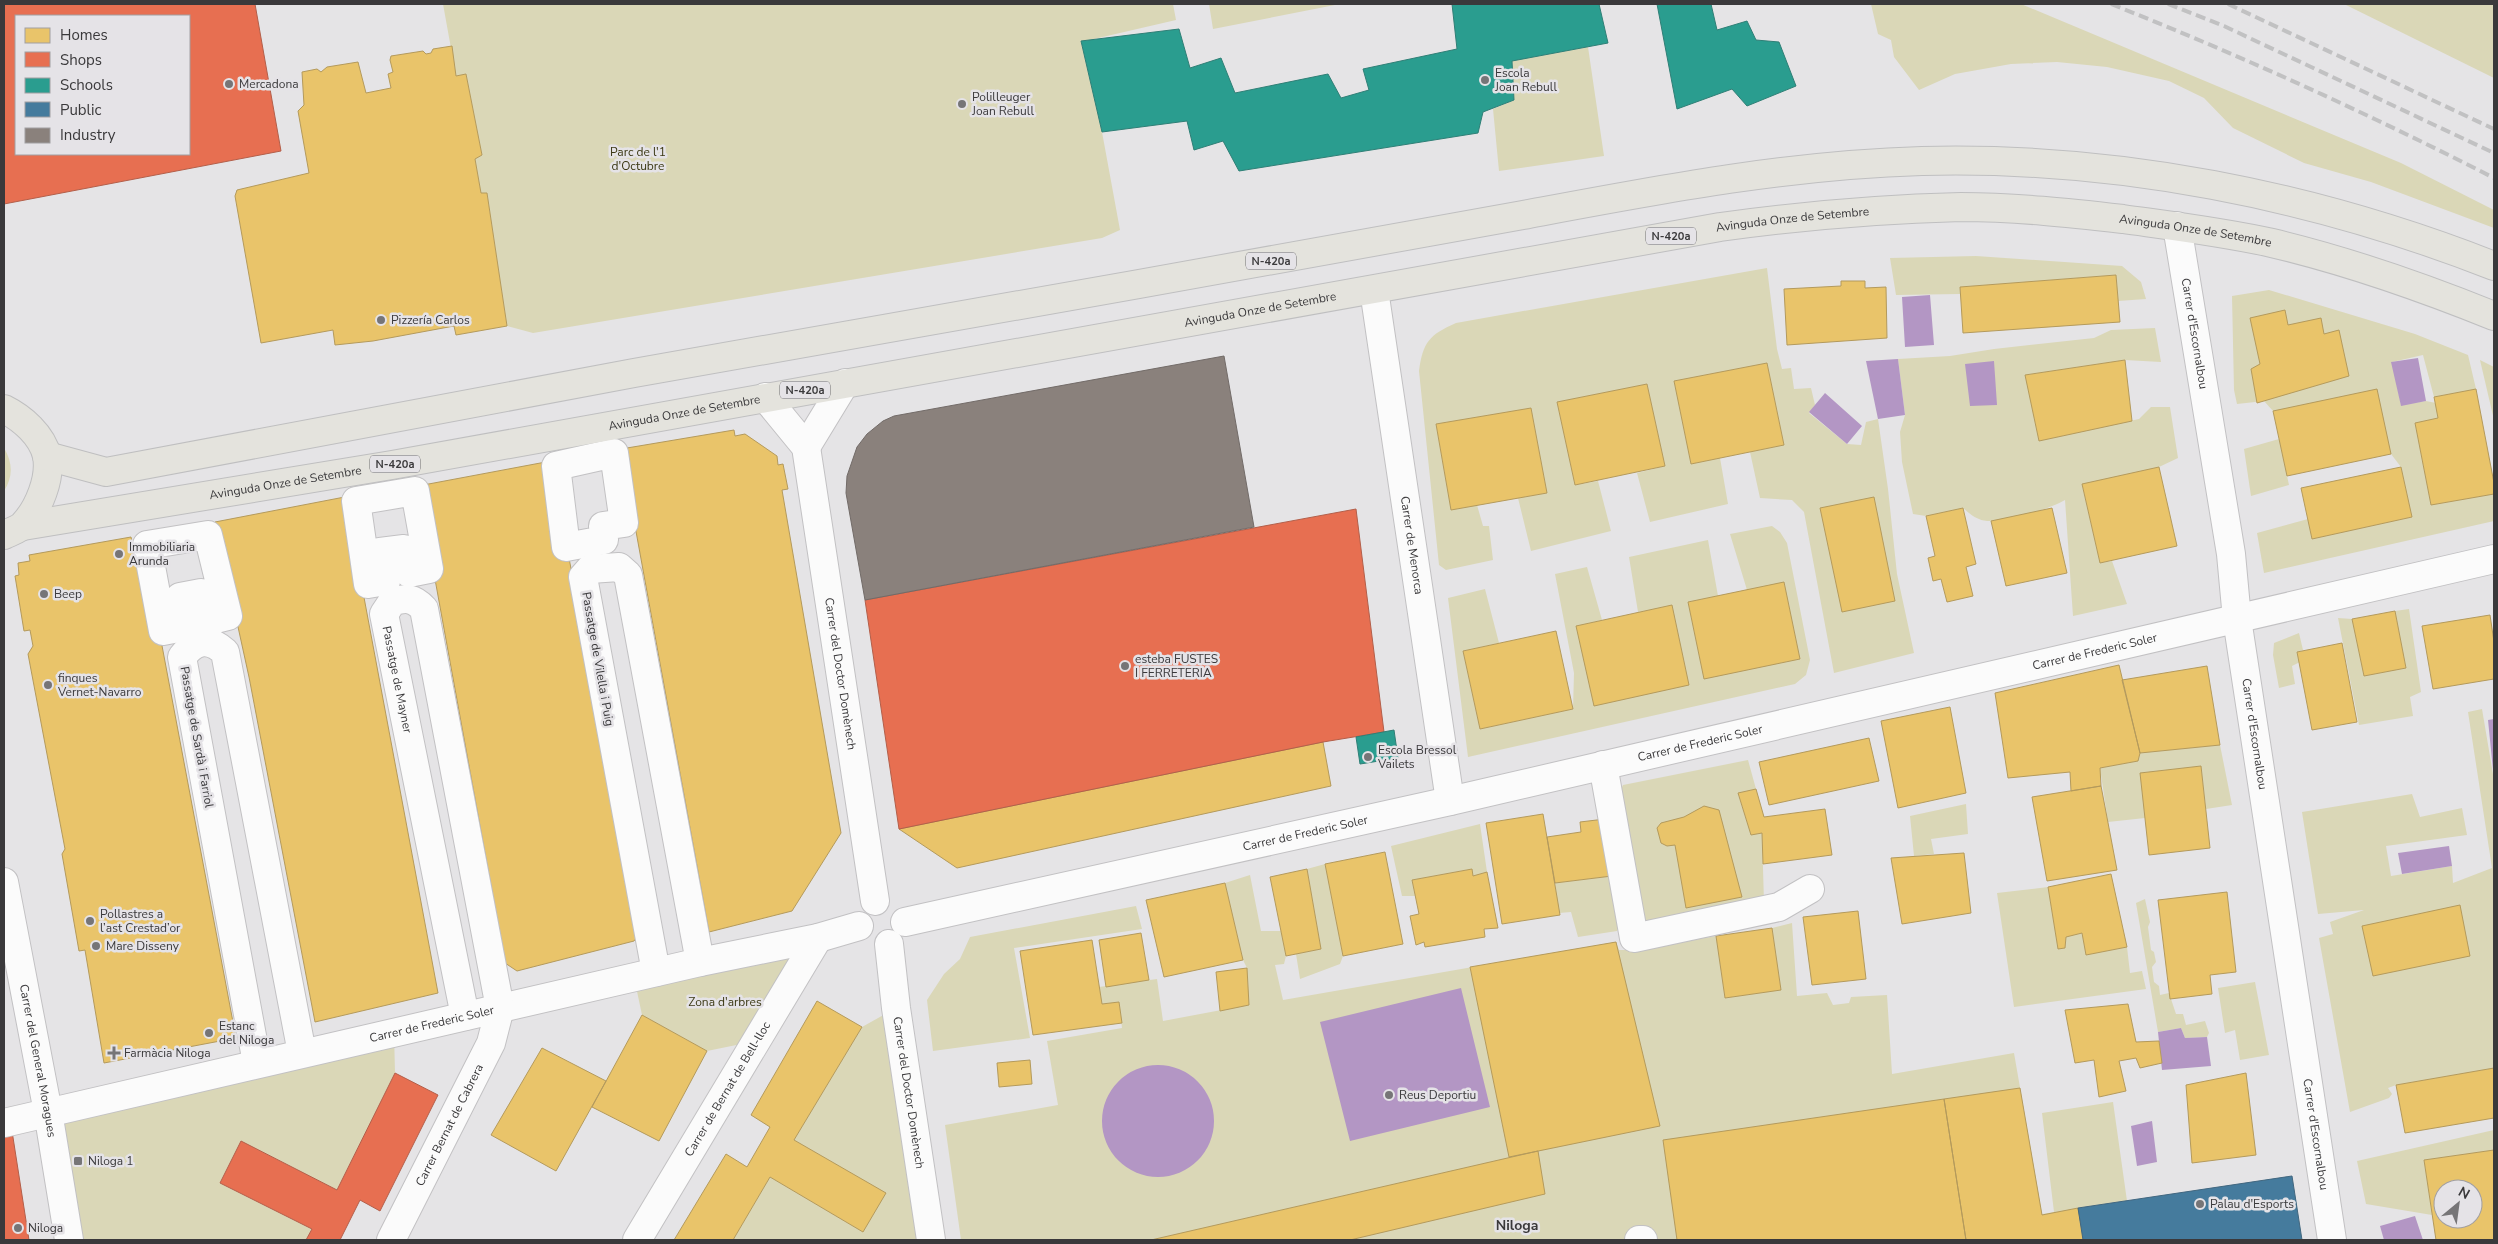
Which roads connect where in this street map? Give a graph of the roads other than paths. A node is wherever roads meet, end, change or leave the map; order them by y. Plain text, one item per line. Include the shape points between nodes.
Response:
1 (2177, 226) junction
2 (2494, 266) edge
3 (1374, 290) junction
4 (2494, 316) edge
5 (845, 383) junction
6 (765, 397) junction
7 (4, 409) edge
8 (806, 447) junction
9 (47, 456) junction
10 (14, 530) edge
11 (147, 545) joint
12 (2494, 559) edge
13 (2237, 619) junction
14 (1603, 765) junction
15 (1450, 800) junction
16 (1810, 889) dead end
17 (5, 894) edge
18 (875, 901) junction
19 (905, 922) junction
20 (859, 926) junction
21 (818, 938) junction
22 (889, 944) junction
23 (700, 962) junction
24 (656, 972) junction
25 (500, 1008) junction
26 (464, 1016) junction
27 (302, 1053) junction
28 (257, 1064) junction
29 (48, 1112) junction
30 (4, 1122) edge
31 (69, 1240) edge
32 (391, 1240) edge
33 (638, 1240) edge
34 (932, 1240) edge
35 (1639, 1240) edge
36 (1643, 1240) edge
37 (2332, 1240) edge

1 - 3 main road, Avinguda Onze de Setembre / N-420a via 2071,213 1963,207 1799,216 1720,227
1 - 4 main road, Avinguda Onze de Setembre / N-420a via 2272,243 2436,292
1 - 13 street, Carrer d'Escornalbou via 2231,554
2 - 9 main road, N-420a via 2361,219 2264,194 2178,179 2012,163 1927,161 1842,165 1717,179 633,373 106,472
3 - 5 main road, Avinguda Onze de Setembre / N-420a
3 - 15 street, Carrer de Menorca
5 - 6 main road, Avinguda Onze de Setembre / N-420a
5 - 8 street
6 - 8 street
6 - 10 main road, Avinguda Onze de Setembre / N-420a
7 - 9 main road via 28,425
8 - 18 street, Carrer del Doctor Domènech
9 - 10 main road, N-420a via 42,493
11 - 11 street via 208,535 228,616 208,622 201,593 180,596 184,626 163,631
12 - 13 street, Carrer de Frederic Soler
13 - 14 street, Carrer de Frederic Soler
13 - 37 street, Carrer d'Escornalbou
14 - 15 street, Carrer de Frederic Soler
14 - 16 street via 1634,938 1779,907
15 - 19 street, Carrer de Frederic Soler
17 - 29 street, Carrer del General Moragues
18 - 19 street via 896,904
18 - 20 street via 865,907
19 - 22 street via 902,934
20 - 21 street, Carrer de Frederic Soler
20 - 22 street via 867,940 874,944
21 - 23 street, Carrer de Frederic Soler
21 - 33 street, Carrer de Bernat de Bell-lloc
22 - 34 street, Carrer del Doctor Domènech
23 - 24 street, Carrer de Frederic Soler
23 - 24 street, Passatge de Vilella i Puig via 628,575 618,567 590,569 583,577
24 - 25 street, Carrer de Frederic Soler
25 - 26 street, Carrer de Frederic Soler
25 - 26 street, Passatge de Mayner via 424,609 416,600 404,598 392,602 384,614
25 - 32 street, Carrer Bernat de Cabrera via 491,1043
26 - 27 street, Carrer de Frederic Soler
27 - 28 street, Carrer de Frederic Soler
27 - 28 street, Passatge de Sardà i Farriol via 225,652 215,643 203,642 190,647 182,657
28 - 29 street, Carrer de Frederic Soler
29 - 30 street, Carrer de Frederic Soler
29 - 31 street, Carrer del General Moragues
35 - 36 street

